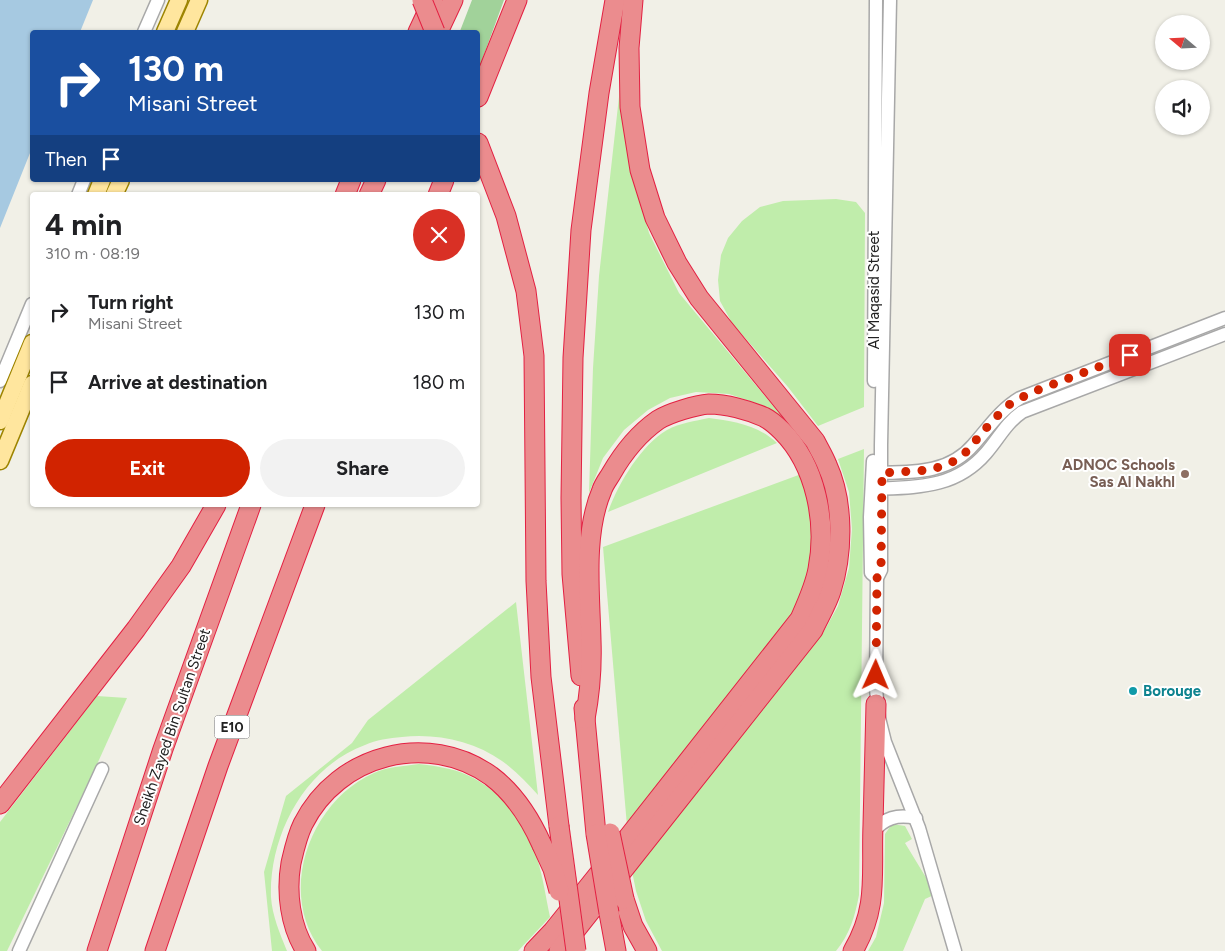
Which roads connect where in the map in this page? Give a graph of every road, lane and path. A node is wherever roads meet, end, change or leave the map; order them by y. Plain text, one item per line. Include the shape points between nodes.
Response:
1 (158, 0) edge
2 (179, 0) edge
3 (198, 0) edge
4 (422, 0) edge
5 (433, 0) edge
6 (453, 0) edge
7 (517, 0) edge
8 (615, 0) edge
9 (633, 0) edge
10 (876, 0) edge
11 (890, 0) edge
12 (145, 30) edge
13 (166, 30) edge
14 (185, 30) edge
15 (419, 30) edge
16 (436, 30) edge
17 (438, 30) edge
18 (480, 93) edge
19 (480, 148) edge
20 (30, 309) edge
21 (1225, 318) edge
22 (1183, 334) junction
23 (1225, 334) edge
24 (30, 348) edge
25 (1188, 348) junction
26 (878, 352) junction
27 (0, 381) edge
28 (30, 389) edge
29 (0, 421) edge
30 (0, 461) edge
31 (877, 473) junction
32 (877, 488) junction
33 (215, 507) edge
34 (249, 507) edge
35 (314, 507) edge
36 (580, 572) junction
37 (876, 704) junction
38 (102, 769) dead end
39 (0, 804) edge
40 (916, 818) junction
41 (872, 832) junction
42 (603, 834) junction
43 (19, 951) edge
44 (97, 951) edge
45 (155, 951) edge
46 (306, 951) edge
47 (536, 951) edge
48 (559, 951) edge
49 (576, 951) edge
50 (616, 951) edge
51 (647, 951) edge
52 (853, 951) edge
53 (955, 951) edge

1 - 12 street
2 - 13 main road
3 - 14 main road
4 - 16 highway, bridge
5 - 15 highway
6 - 17 highway
7 - 18 highway
8 - 36 highway via 580,230 573,358 571,498
9 - 48 highway via 629,48 630,108 640,170 654,218 699,298 815,441 834,486 840,521 839,552 831,592 813,630
10 - 26 street, Al Maqasid Street
11 - 26 street, Al Maqasid Street
19 - 49 highway, bridge via 506,216 526,291 534,356 536,581 541,676
20 - 27 street
21 - 22 street
22 - 25 street
22 - 31 street via 1020,398 1001,411 973,446 951,463 930,470
23 - 25 street
24 - 29 main road
25 - 32 street via 1022,412 1007,424 972,467 952,479 930,485
26 - 31 street, Al Maqasid Street
28 - 30 main road
31 - 32 street, Al Maqasid Street
32 - 37 street, Al Maqasid Street via 870,513 871,573 877,578
33 - 39 highway via 182,566 136,630
34 - 44 highway, Sheikh Zayed Bin Sultan Street via 163,749
35 - 45 highway, E10 via 218,766
36 - 42 highway via 585,719 590,769 601,797
36 - 47 highway via 602,490 636,439 660,419 708,404 736,408 765,418 786,435 810,472 816,494 820,547 818,569 800,619
37 - 40 street, Al Maqasid Street via 885,742
37 - 41 highway
38 - 43 street
40 - 41 street via 896,816
40 - 53 street, Al Maqasid Street
41 - 52 highway via 873,897 866,925
42 - 50 highway, bridge via 609,913
42 - 51 highway, bridge via 633,926
46 - 49 highway, bridge via 294,925 288,896 294,849 303,824 333,785 351,771 370,760 419,752 444,755 470,764 490,776 522,806 553,869

